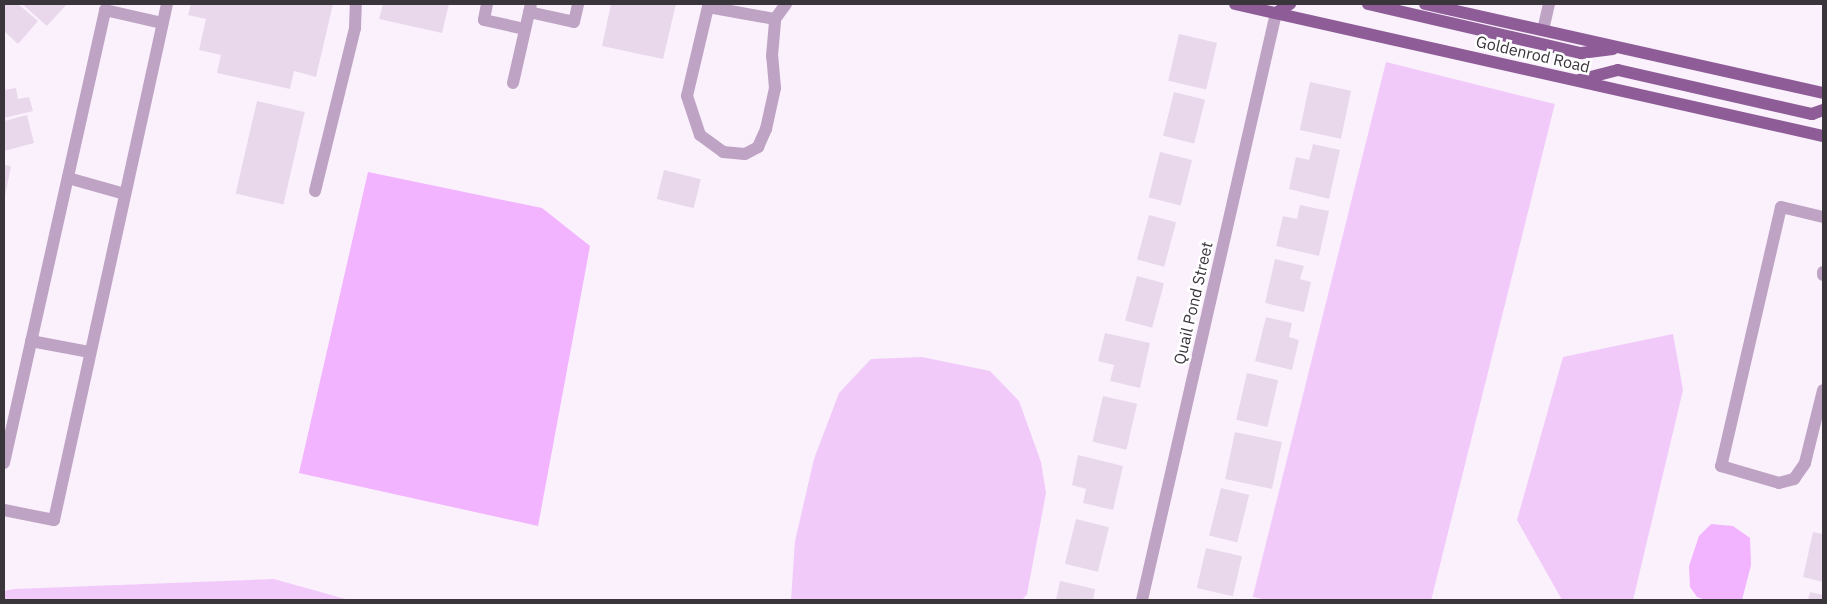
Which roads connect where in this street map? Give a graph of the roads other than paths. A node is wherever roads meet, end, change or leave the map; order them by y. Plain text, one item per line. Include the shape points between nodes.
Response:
1 (167, 4) edge
2 (356, 4) edge
3 (487, 4) edge
4 (578, 4) edge
5 (786, 4) edge
6 (1235, 4) edge
7 (1290, 4) edge
8 (1368, 4) edge
9 (1425, 4) edge
10 (1549, 4) edge
11 (708, 5) edge
12 (530, 8) edge
13 (1276, 13) junction
14 (775, 19) junction
15 (162, 24) junction
16 (525, 29) junction
17 (1543, 30) junction
18 (1622, 48) junction
19 (1577, 81) junction
20 (513, 83) dead end
21 (1823, 93) edge
22 (1823, 110) edge
23 (1823, 136) edge
24 (68, 178) junction
25 (315, 191) dead end
26 (125, 194) junction
27 (1823, 217) edge
28 (31, 341) junction
29 (90, 352) junction
30 (1823, 390) edge
31 (4, 463) edge
32 (4, 510) edge
33 (1142, 600) edge

1 - 15 street
2 - 25 street via 355,28
3 - 16 street via 484,20
4 - 12 street via 574,22
5 - 14 street
6 - 13 main road, Goldenrod Road
7 - 13 main road
8 - 18 main road via 1581,53
9 - 17 main road, Goldenrod Road
10 - 17 street
11 - 14 street
11 - 14 street via 687,96 700,135 723,152 745,154 758,147 766,130 775,88 772,56
12 - 16 street
13 - 19 main road, Goldenrod Road
13 - 33 street, Quail Pond Street
15 - 24 street via 105,10
15 - 26 street
16 - 20 street
17 - 18 main road, Goldenrod Road
18 - 21 main road, Goldenrod Road
19 - 22 main road via 1618,70 1812,114
19 - 23 main road, Goldenrod Road
24 - 26 street
24 - 28 street
26 - 29 street
27 - 30 street via 1781,207 1721,466 1780,483 1794,479 1805,463
28 - 29 street
28 - 31 street
29 - 32 street via 54,520

